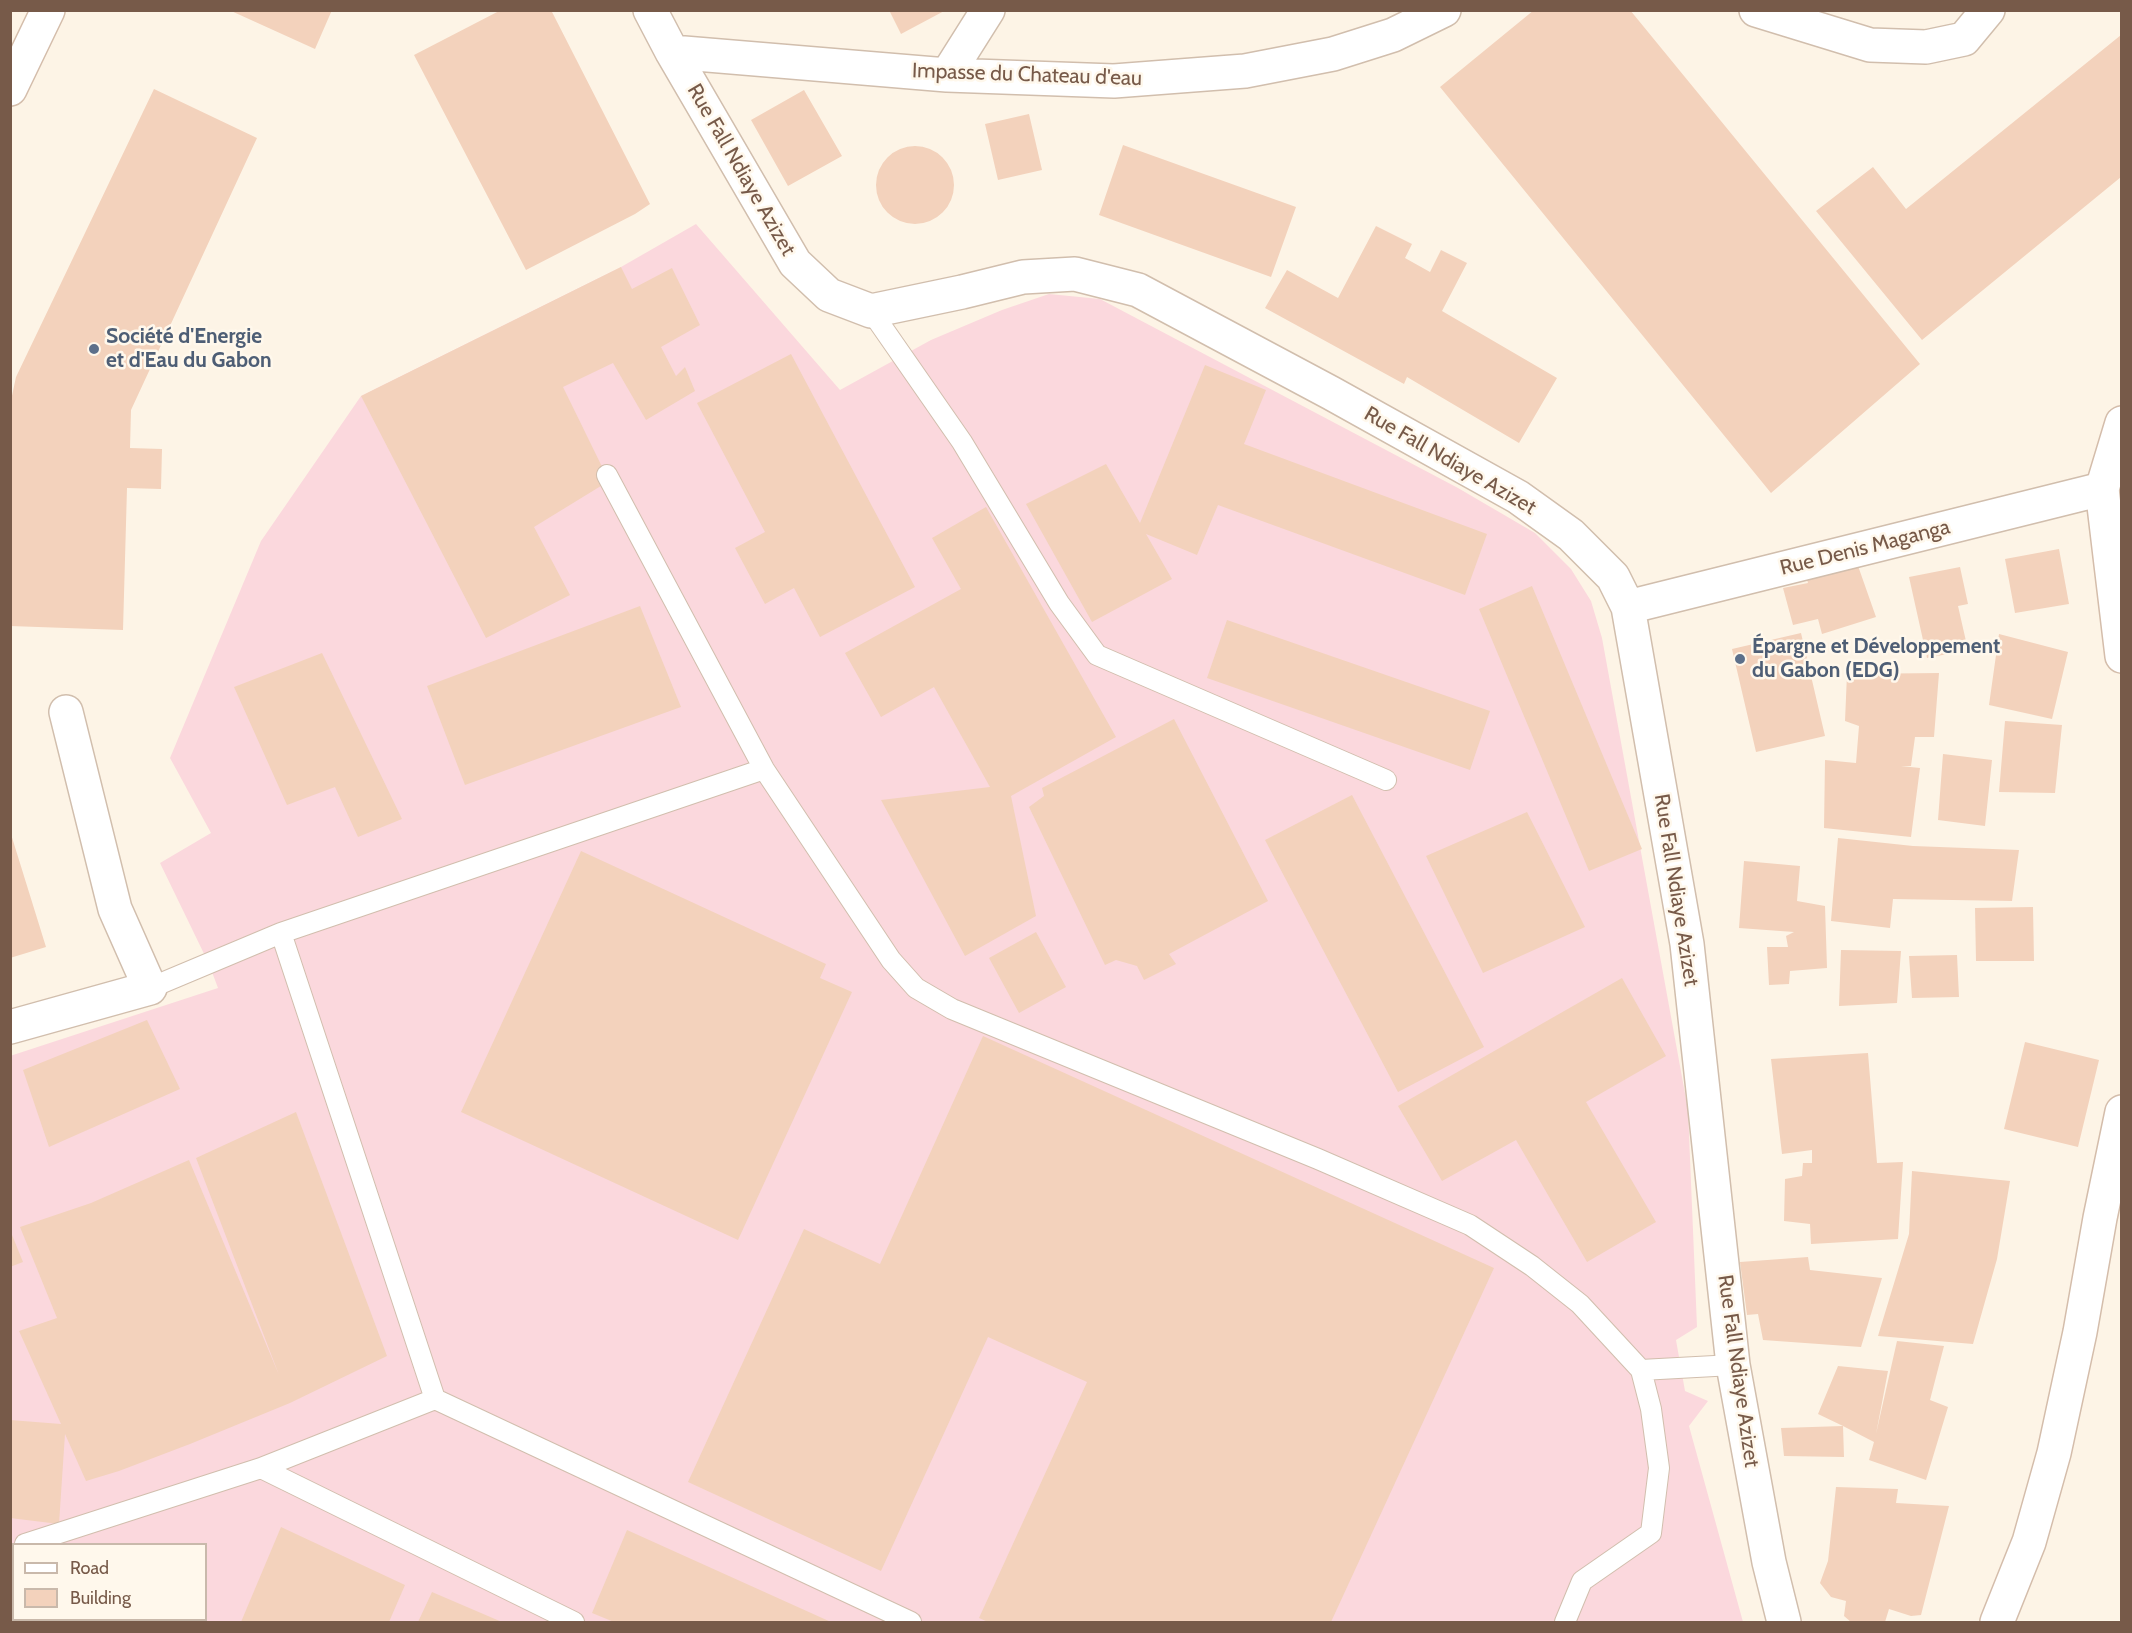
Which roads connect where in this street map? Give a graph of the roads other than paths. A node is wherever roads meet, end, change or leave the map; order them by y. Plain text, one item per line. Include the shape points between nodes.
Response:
1 (48, 10) edge
2 (650, 10) edge
3 (988, 10) edge
4 (1444, 10) edge
5 (1756, 10) edge
6 (1988, 10) edge
7 (672, 52) junction
8 (947, 75) junction
9 (10, 88) edge
10 (871, 311) junction
11 (2121, 423) edge
12 (607, 475) dead end
13 (2102, 489) junction
14 (1628, 608) junction
15 (2121, 656) edge
16 (66, 712) dead end
17 (765, 769) junction
18 (1386, 780) dead end
19 (281, 933) junction
20 (150, 988) junction
21 (10, 1027) edge
22 (2121, 1112) edge
23 (1733, 1365) junction
24 (1641, 1370) junction
25 (435, 1399) junction
26 (261, 1468) junction
27 (32, 1543) edge
28 (574, 1623) edge
29 (911, 1623) edge
30 (1565, 1623) edge
31 (1784, 1623) edge
32 (1997, 1623) edge

1 - 9 street
2 - 7 street, Rue Fall Ndiaye Azizet
3 - 8 street
4 - 8 street, Impasse du Chateau d'eau via 1393,34 1333,54 1245,71 1114,81
5 - 6 street via 1870,45 1926,47 1965,39
7 - 8 street, Impasse du Chateau d'eau
7 - 10 street, Rue Fall Ndiaye Azizet via 795,263 829,295
10 - 14 street, Rue Fall Ndiaye Azizet via 1023,276 1075,274 1138,290 1518,497 1571,535 1613,577
10 - 18 lane via 962,442 1059,603 1097,655
11 - 13 street
12 - 17 lane
13 - 14 street, Rue Denis Maganga
13 - 15 street
14 - 23 street, Rue Fall Ndiaye Azizet via 1688,944
16 - 20 street via 115,909
17 - 19 lane
17 - 24 lane via 891,960 916,988 952,1009 1470,1225 1580,1304
19 - 20 lane
19 - 25 lane
20 - 21 street
22 - 32 street via 2054,1453 2029,1542
23 - 24 lane
23 - 31 street, Rue Fall Ndiaye Azizet via 1768,1562
24 - 30 lane via 1659,1468 1651,1533 1582,1581
25 - 26 lane
25 - 29 lane
26 - 27 lane
26 - 28 lane

